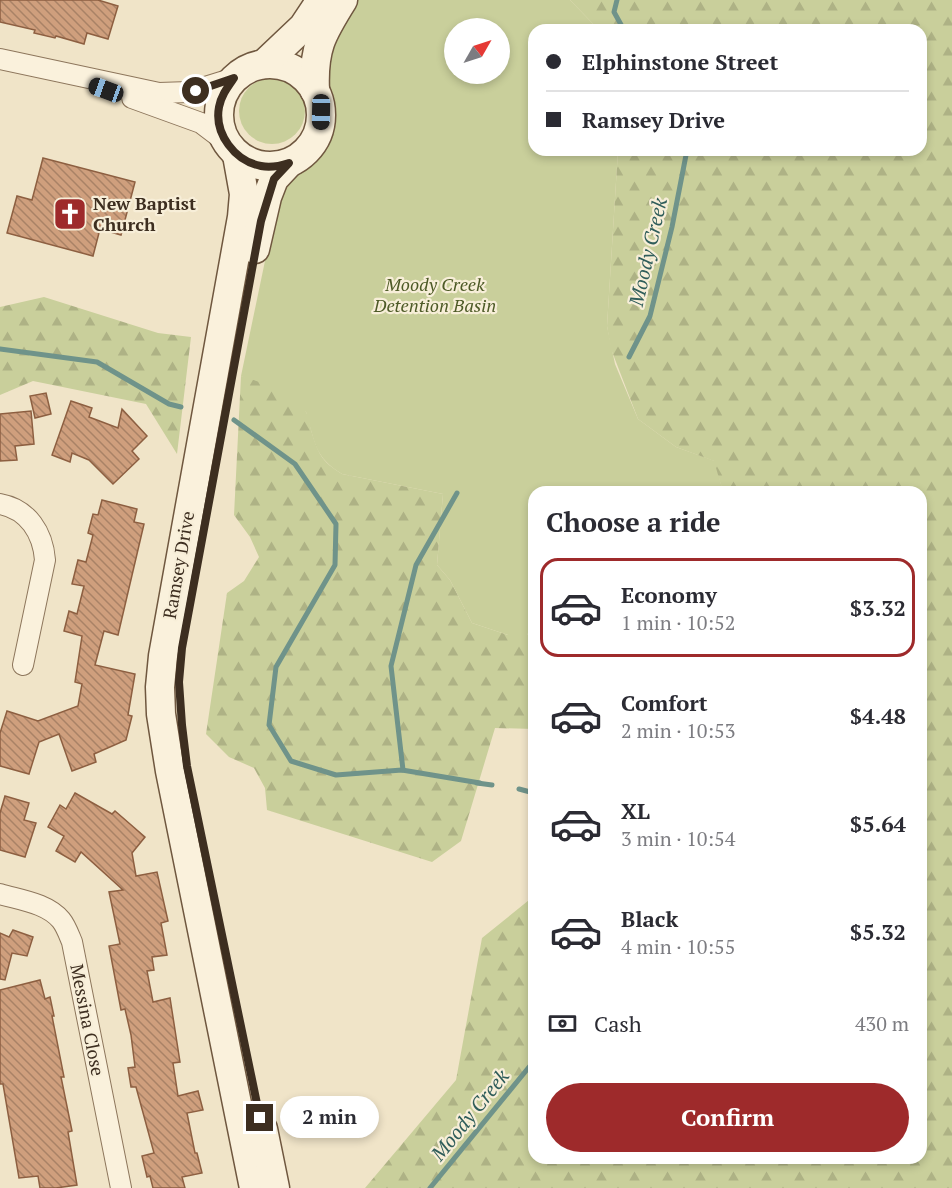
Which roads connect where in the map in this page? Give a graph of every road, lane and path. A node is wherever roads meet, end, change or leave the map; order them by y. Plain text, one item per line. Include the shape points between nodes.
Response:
1 (321, 0) edge
2 (343, 0) edge
3 (0, 59) edge
4 (264, 64) junction
5 (51, 70) junction
6 (234, 78) junction
7 (315, 91) junction
8 (231, 148) junction
9 (289, 163) junction
10 (0, 504) edge
11 (23, 665) dead end
12 (0, 894) edge
13 (121, 1188) edge
14 (255, 1188) edge
15 (275, 1188) edge

1 - 4 main road via 303,27
2 - 7 main road via 318,48
3 - 5 street
4 - 6 main road
4 - 7 main road via 294,69
5 - 6 street via 159,93 189,92
5 - 8 street via 201,123
6 - 8 main road via 219,109 220,126
7 - 9 main road via 321,125 304,155
8 - 9 main road via 249,162 262,166
8 - 14 main road, Ramsey Drive via 244,195 243,217 169,617 160,687 170,771
9 - 15 main road, Ramsey Drive via 274,179 261,221 187,615 179,682 187,766
10 - 11 street via 25,516 44,543 45,560
12 - 13 street, Messina Close via 49,911 61,920 72,942

